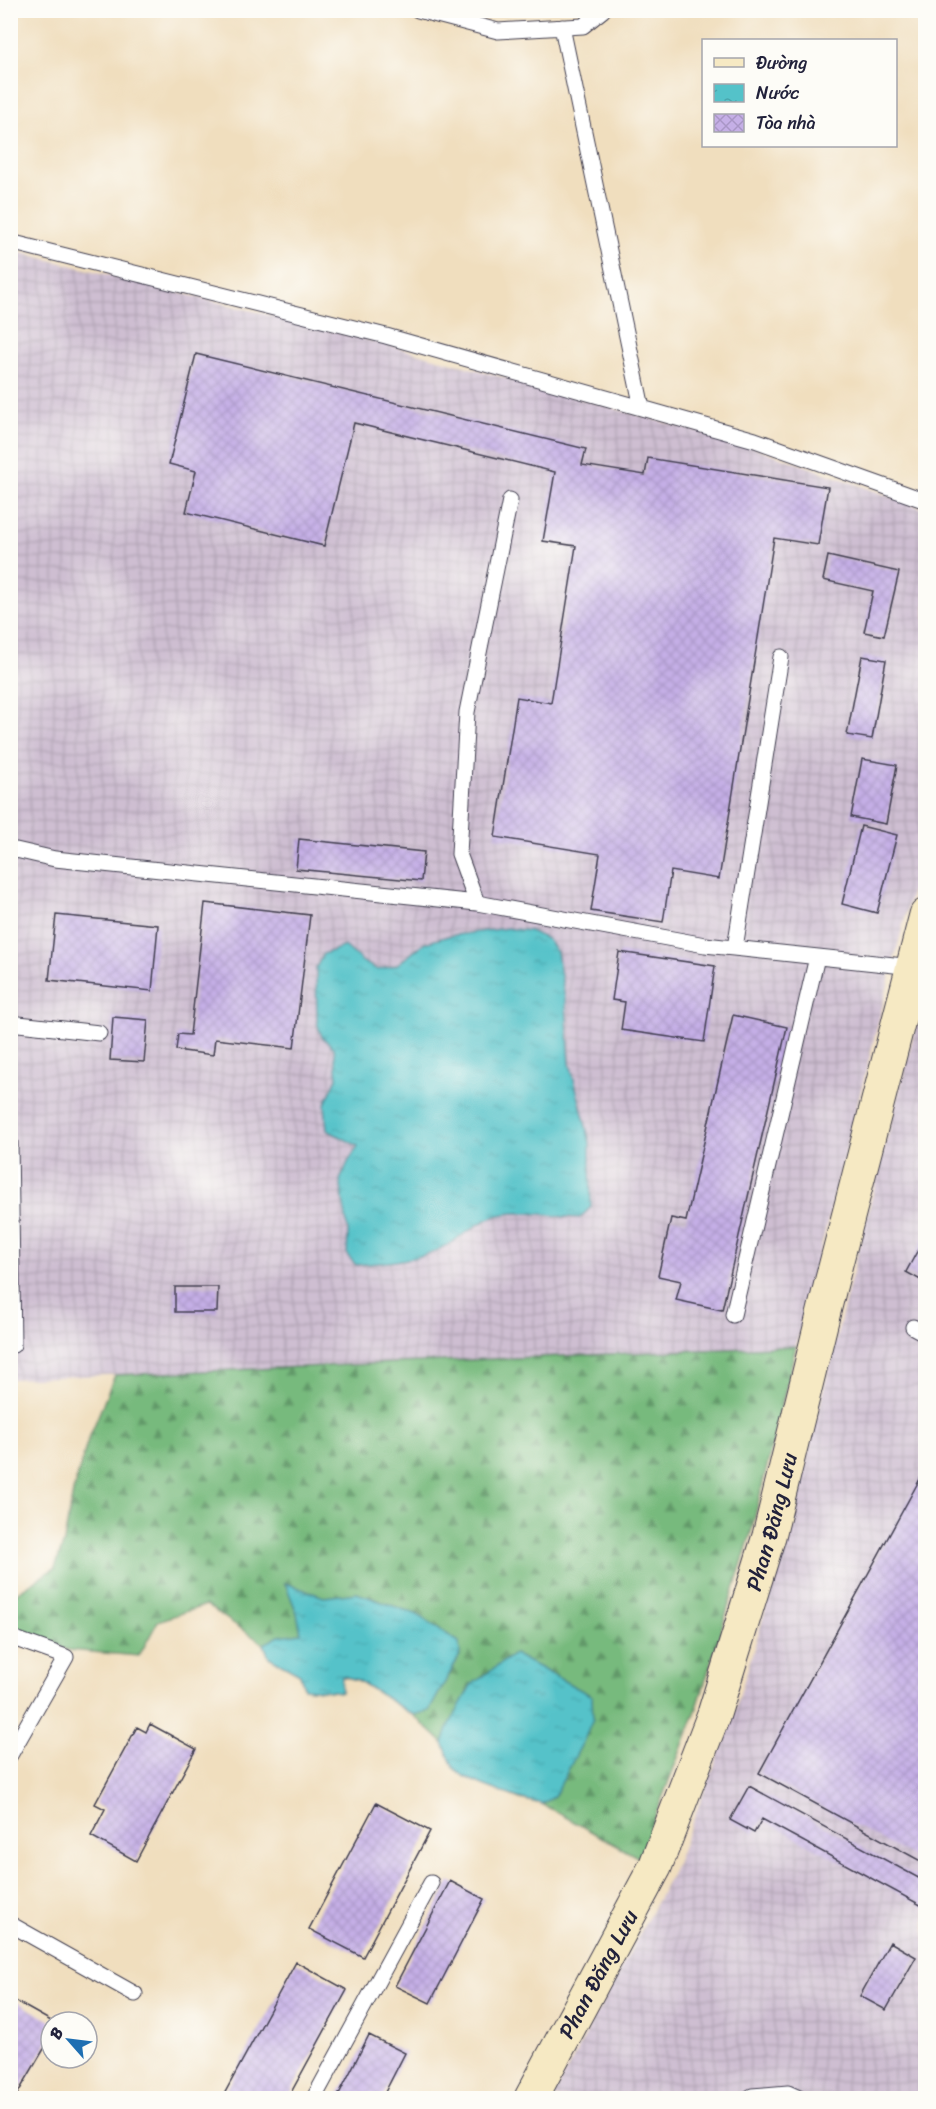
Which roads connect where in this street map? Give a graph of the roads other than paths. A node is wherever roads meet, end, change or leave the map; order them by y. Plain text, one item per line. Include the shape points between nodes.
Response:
1 (417, 10) edge
2 (603, 10) edge
3 (562, 27) junction
4 (10, 242) edge
5 (642, 408) junction
6 (510, 500) dead end
7 (926, 501) edge
8 (781, 657) dead end
9 (10, 852) edge
10 (477, 903) junction
11 (926, 915) edge
12 (735, 948) junction
13 (817, 957) junction
14 (913, 967) junction
15 (10, 1023) edge
16 (99, 1033) dead end
17 (10, 1142) edge
18 (733, 1315) dead end
19 (13, 1345) dead end
20 (10, 1637) edge
21 (10, 1755) edge
22 (431, 1883) dead end
23 (10, 1924) edge
24 (135, 1994) dead end
25 (314, 2098) edge
26 (531, 2098) edge
27 (749, 2098) edge
28 (799, 2098) edge

1 - 3 lane via 498,31
2 - 3 lane via 583,26
3 - 5 lane
4 - 5 lane via 386,336
5 - 7 lane via 755,440
6 - 10 lane via 468,712 459,854
8 - 12 lane
9 - 10 lane
10 - 12 lane
11 - 14 street, Phan Đăng Lưu
12 - 13 lane
13 - 14 lane
13 - 18 lane
14 - 26 street, Phan Đăng Lưu via 769,1536 714,1714 655,1867
15 - 16 lane
17 - 19 lane
20 - 21 lane via 66,1657
22 - 25 lane
23 - 24 lane
27 - 28 lane via 788,2093

